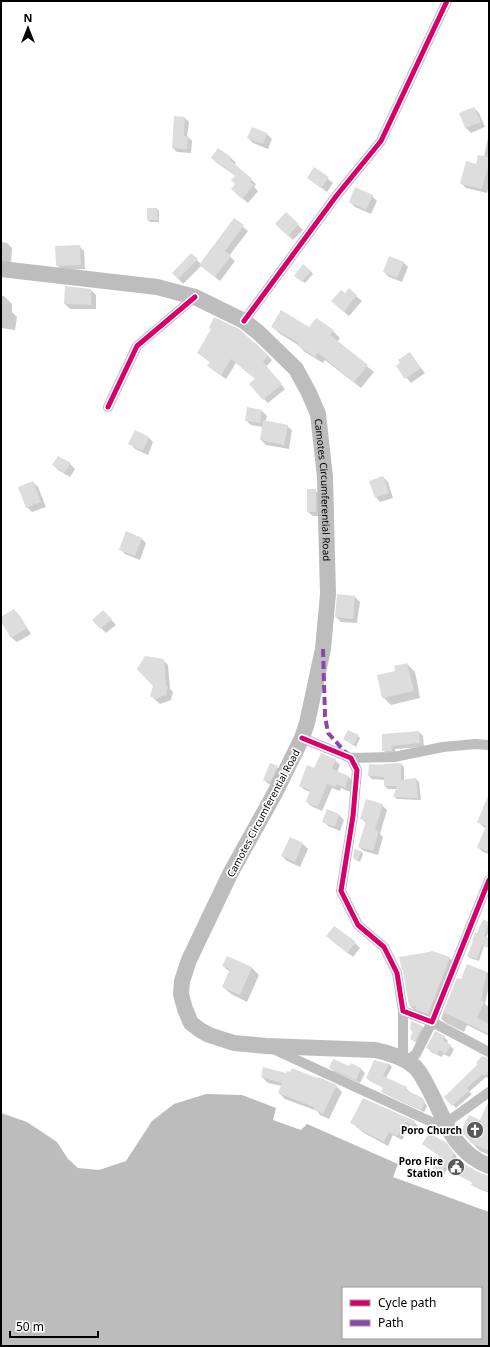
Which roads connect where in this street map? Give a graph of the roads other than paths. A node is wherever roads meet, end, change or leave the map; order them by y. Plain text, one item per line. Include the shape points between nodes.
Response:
1 (447, 1) edge
2 (1, 269) edge
3 (195, 297) junction
4 (244, 322) junction
5 (108, 407) dead end
6 (302, 738) junction
7 (489, 745) edge
8 (351, 758) junction
9 (489, 880) edge
10 (403, 1011) junction
11 (432, 1022) junction
12 (266, 1046) junction
13 (489, 1052) edge
14 (405, 1060) junction
15 (489, 1092) edge
16 (447, 1127) junction
17 (489, 1166) edge

1 - 4 street via 381,141 337,195
2 - 3 main road, Camotes Circumferential Road via 157,287
3 - 4 main road, Camotes Circumferential Road
3 - 5 street via 137,346
4 - 6 main road, Camotes Circumferential Road via 296,369 318,414 325,477 328,594 323,649
6 - 8 street
6 - 12 main road, Camotes Circumferential Road via 230,874 189,960 182,981 181,994 185,1009 191,1023 200,1030 234,1043
7 - 8 street via 443,747 394,757
8 - 10 street via 357,770 353,816 341,891 358,926 384,947 397,973
9 - 11 street
10 - 11 street
10 - 14 street
11 - 13 street
11 - 14 street via 416,1054
12 - 14 main road, Camotes Circumferential Road via 376,1050 391,1053
12 - 16 street
14 - 16 main road, Camotes Circumferential Road via 423,1077
15 - 16 street
16 - 17 main road, Camotes Circumferential Road via 464,1151

